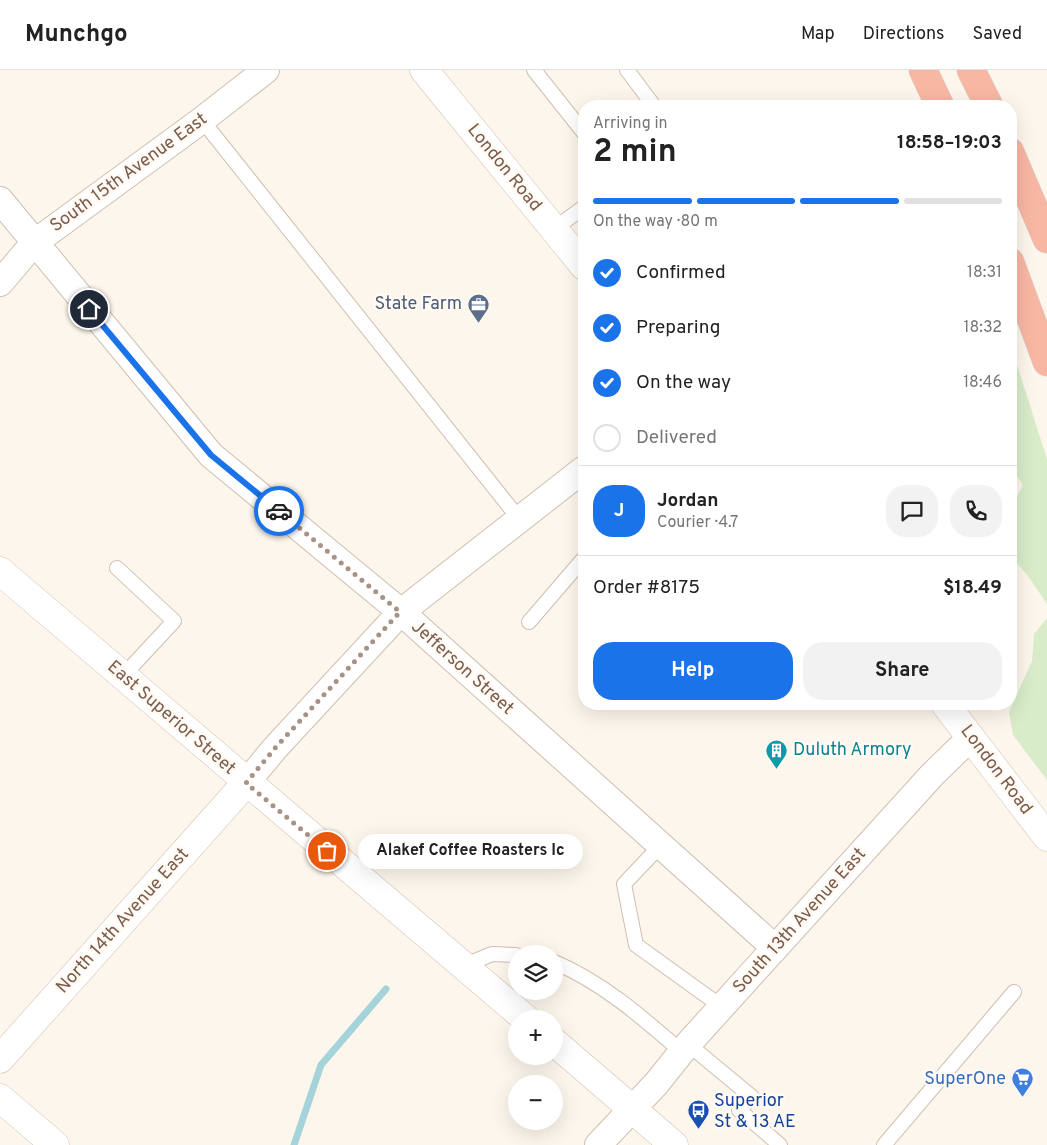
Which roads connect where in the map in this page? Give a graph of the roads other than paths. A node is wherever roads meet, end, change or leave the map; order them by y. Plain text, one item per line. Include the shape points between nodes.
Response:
1 (266, 70) edge
2 (424, 70) edge
3 (534, 70) edge
4 (626, 70) edge
5 (923, 70) edge
6 (972, 70) edge
7 (649, 100) edge
8 (937, 100) edge
9 (986, 100) edge
10 (202, 120) junction
11 (578, 125) edge
12 (1017, 168) edge
13 (0, 200) edge
14 (578, 211) edge
15 (554, 229) junction
16 (1047, 239) edge
17 (34, 243) junction
18 (578, 259) edge
19 (1017, 281) edge
20 (0, 283) edge
21 (1047, 362) edge
22 (578, 474) edge
23 (520, 520) junction
24 (578, 565) edge
25 (117, 568) dead end
26 (0, 571) edge
27 (400, 612) junction
28 (529, 622) dead end
29 (123, 676) junction
30 (950, 710) edge
31 (970, 737) junction
32 (246, 783) junction
33 (1047, 838) edge
34 (660, 846) junction
35 (775, 948) junction
36 (508, 955) edge
37 (463, 966) junction
38 (563, 966) edge
39 (1014, 992) dead end
40 (722, 1006) junction
41 (515, 1010) edge
42 (685, 1048) junction
43 (563, 1050) edge
44 (0, 1059) edge
45 (0, 1098) edge
46 (631, 1108) junction
47 (55, 1145) edge
48 (598, 1145) edge
49 (674, 1145) edge
50 (780, 1145) edge
51 (884, 1145) edge

1 - 10 street, South 15th Avenue East
2 - 15 street, London Road
3 - 11 lane
4 - 7 lane
5 - 8 highway
6 - 9 highway
10 - 17 street, South 15th Avenue East
10 - 23 lane
12 - 16 highway
13 - 17 street, Jefferson Street
14 - 15 lane
15 - 18 street, London Road
17 - 20 street, South 15th Avenue East
17 - 27 street, Jefferson Street via 211,455
19 - 21 highway
22 - 23 street
23 - 27 street
24 - 28 lane
25 - 29 lane via 174,621
26 - 29 street, East Superior Street
27 - 32 street
27 - 34 street, Jefferson Street
29 - 32 street, East Superior Street
30 - 31 street, London Road
31 - 33 street, London Road
31 - 35 street, South 13th Avenue East
32 - 37 street, East Superior Street
32 - 44 street, North 14th Avenue East
34 - 35 street, Jefferson Street
34 - 40 lane via 624,884 636,945
35 - 40 street, South 13th Avenue East
36 - 37 lane via 492,954
37 - 41 street, East Superior Street
38 - 42 lane via 578,972
39 - 51 lane
40 - 42 street, South 13th Avenue East
42 - 46 street, South 13th Avenue East via 656,1084
42 - 50 lane via 752,1097 740,1110
43 - 46 street
45 - 47 street
46 - 48 street, South 13th Avenue East
46 - 49 street

